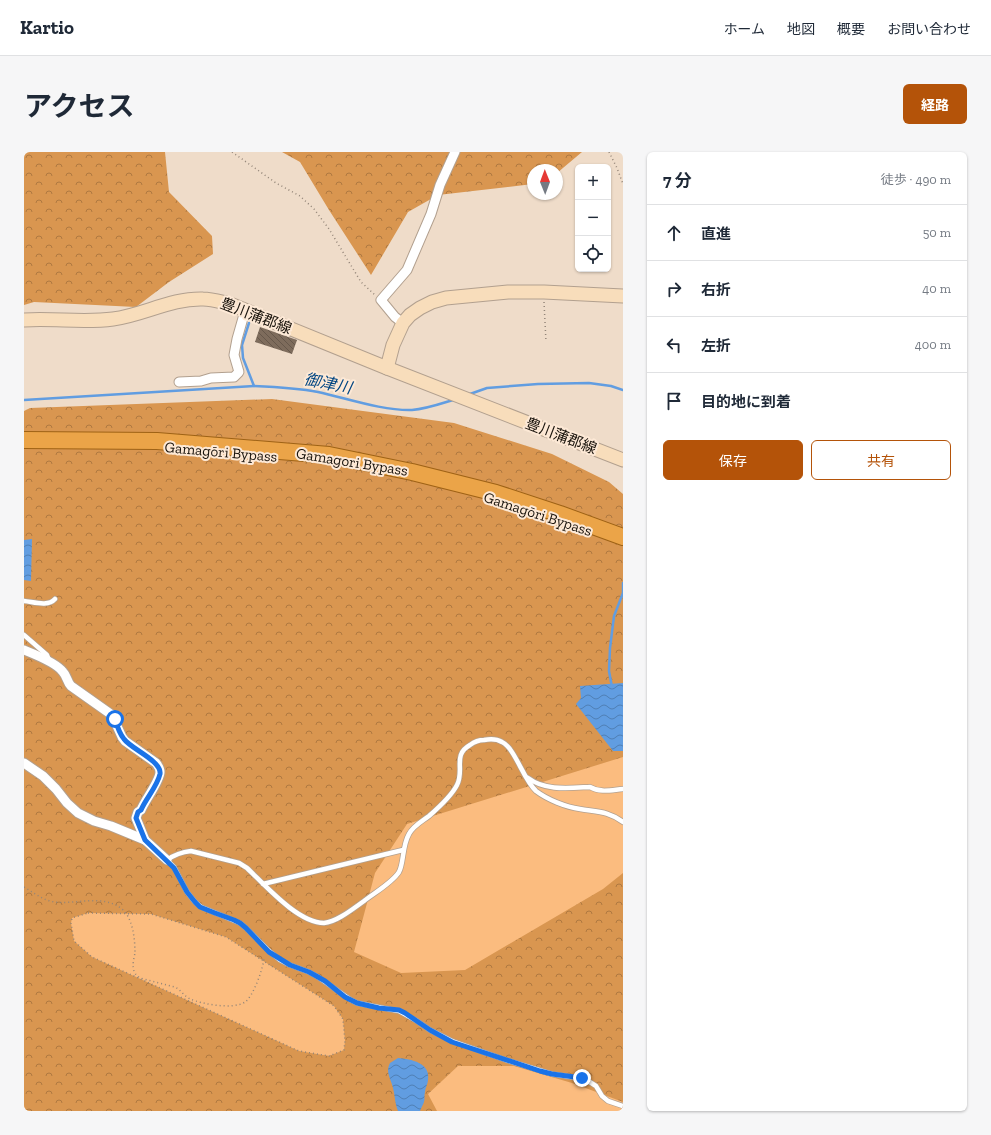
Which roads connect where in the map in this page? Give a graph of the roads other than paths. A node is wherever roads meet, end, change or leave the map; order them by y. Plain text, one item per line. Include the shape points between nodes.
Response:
1 (455, 152) edge
2 (623, 296) edge
3 (245, 311) junction
4 (24, 320) edge
5 (403, 323) junction
6 (387, 368) junction
7 (179, 382) dead end
8 (24, 440) edge
9 (24, 444) edge
10 (623, 460) edge
11 (560, 517) junction
12 (623, 537) edge
13 (623, 542) edge
14 (55, 599) dead end
15 (24, 601) edge
16 (24, 635) edge
17 (24, 650) edge
18 (51, 663) junction
19 (24, 764) edge
20 (525, 777) junction
21 (623, 789) edge
22 (623, 822) edge
23 (145, 840) junction
24 (404, 850) junction
25 (167, 860) junction
26 (263, 884) junction
27 (623, 1106) edge

1 - 5 street via 407,270 381,300
2 - 5 main road via 508,292 446,298 420,308
3 - 4 main road, 豊川蒲郡線 via 215,300 191,299 114,319
3 - 6 main road, 豊川蒲郡線
3 - 7 street via 234,355 239,372 234,376
5 - 6 main road via 393,345
6 - 10 main road, 豊川蒲郡線
8 - 11 highway, Gamagori Bypass via 157,441 329,456 412,472 496,494
9 - 11 highway, Gamagōri Bypass via 200,448 346,465 404,476
11 - 12 highway, Gamagori Bypass
11 - 13 highway, Gamagōri Bypass
14 - 15 lane via 52,603 45,604
16 - 18 lane via 47,655
17 - 18 street
18 - 23 street via 64,672 71,686 112,715 125,741 158,766 158,778 136,818
19 - 23 street via 43,776 78,813
20 - 21 lane via 556,788 590,786 601,791
20 - 22 lane via 536,791 548,798 579,809 614,816
20 - 24 lane via 508,746 502,741 477,741 468,746 460,754 458,784 437,810 411,831
23 - 25 street
24 - 26 lane
24 - 26 lane via 400,871 394,878 348,912 325,923 294,911
25 - 26 lane via 191,851 243,865
25 - 27 lane via 187,892 200,907 240,923 280,960 318,977 345,997 357,1003 399,1010 452,1042 552,1074 586,1079 596,1086 608,1101

